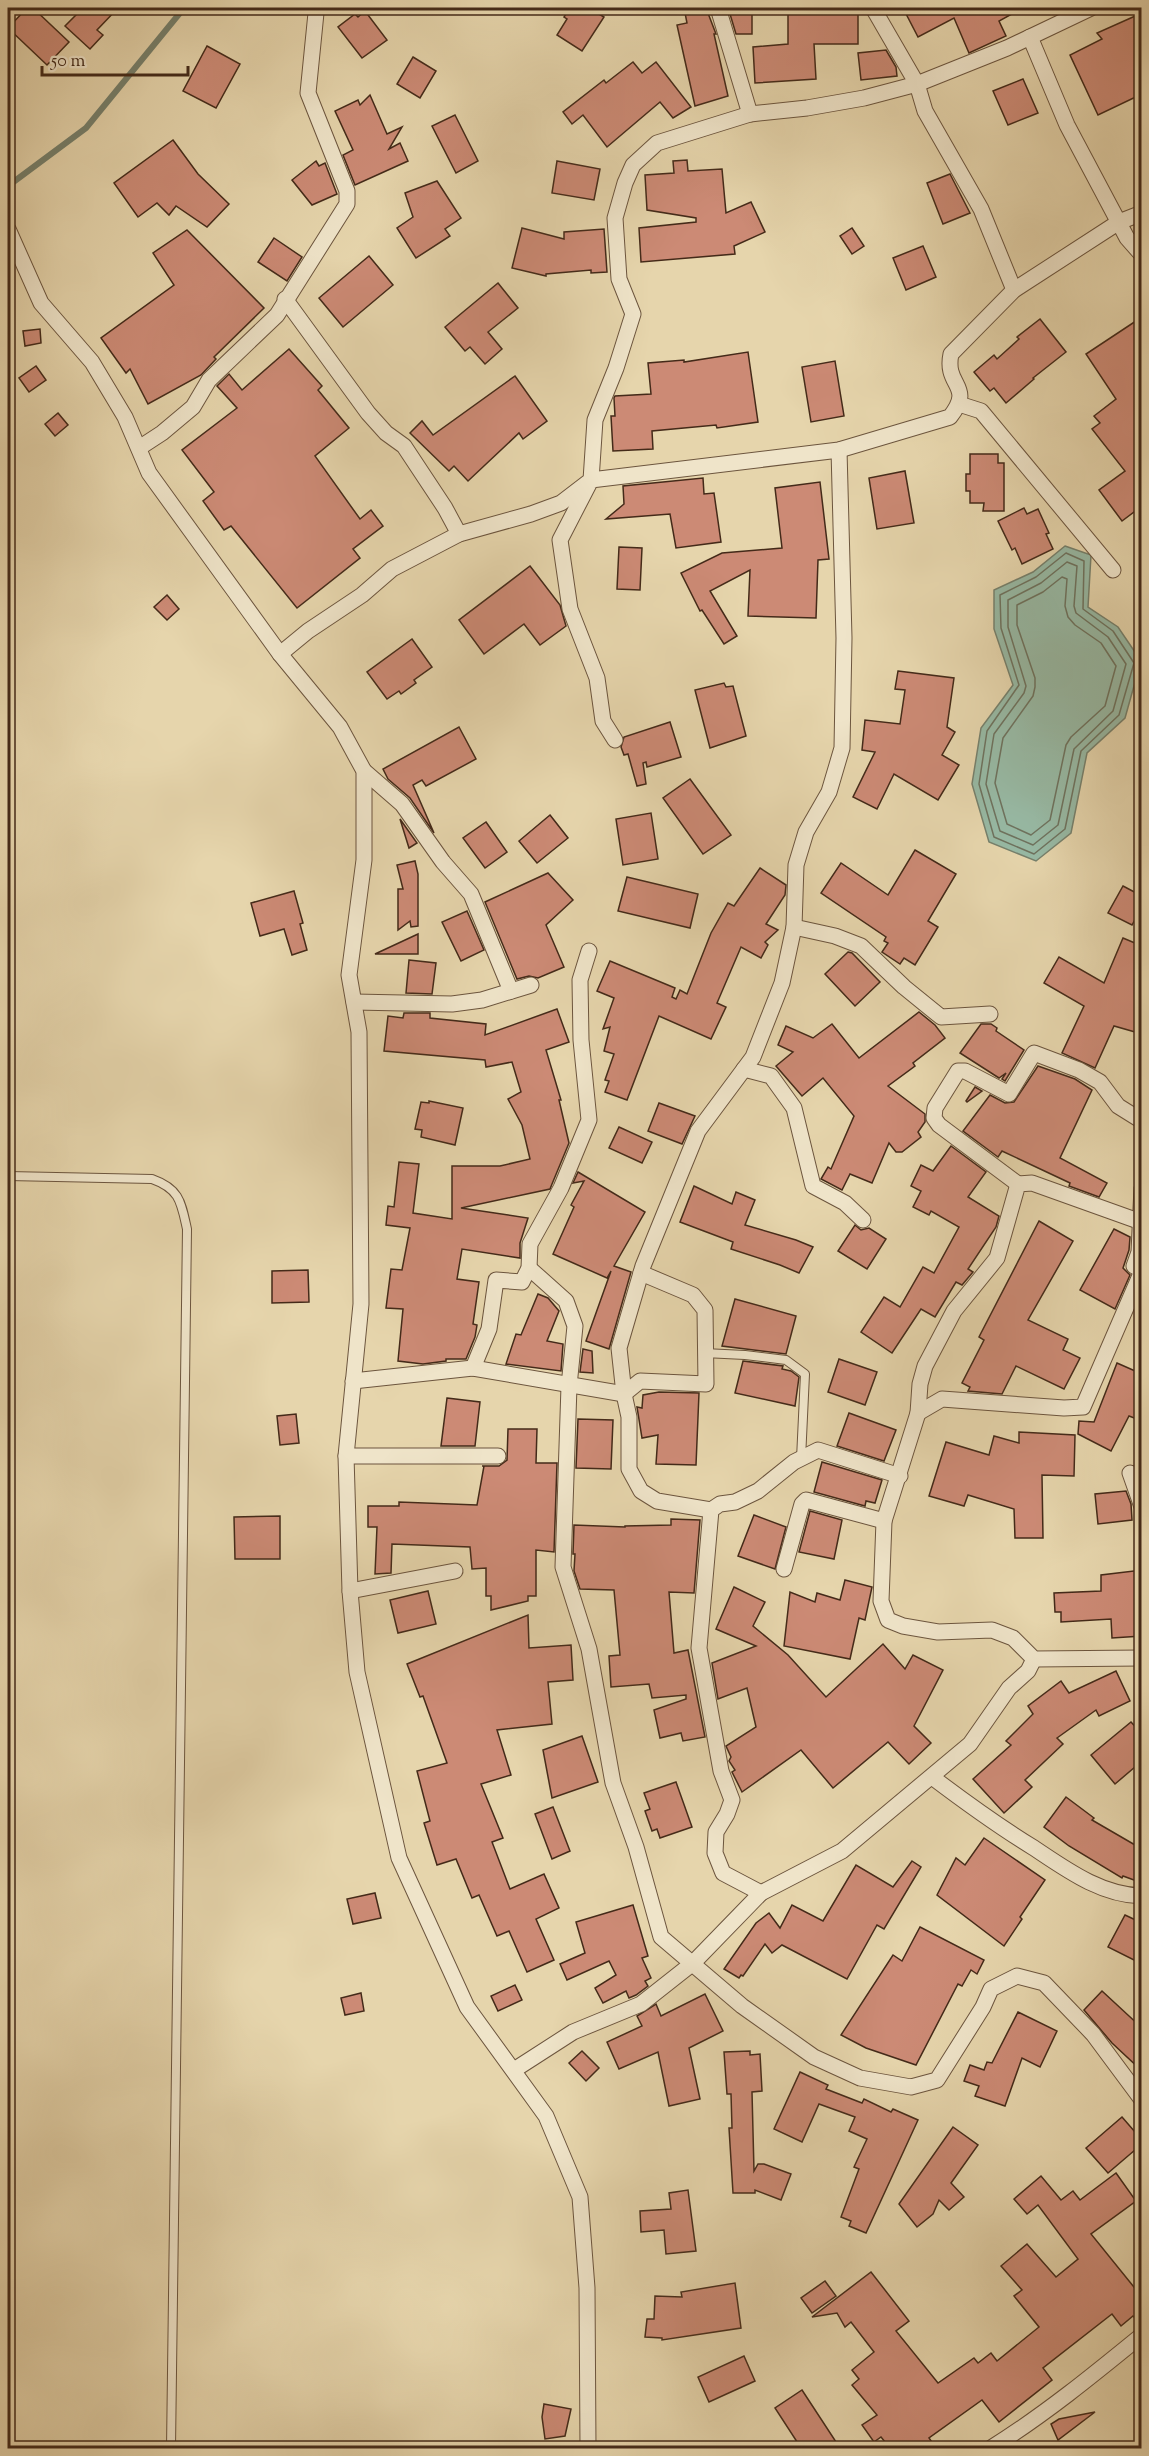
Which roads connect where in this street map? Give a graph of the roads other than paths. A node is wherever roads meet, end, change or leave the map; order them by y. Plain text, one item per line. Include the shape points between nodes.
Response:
1 (313, 8) edge
2 (718, 8) edge
3 (873, 8) edge
4 (1090, 8) edge
5 (1030, 37) junction
6 (917, 84) junction
7 (750, 114) junction
8 (1142, 213) edge
9 (1119, 222) junction
10 (8, 229) edge
11 (1142, 255) edge
12 (1014, 290) junction
13 (285, 299) junction
14 (959, 404) junction
15 (139, 448) junction
16 (839, 450) junction
17 (591, 480) junction
18 (459, 534) junction
19 (1113, 570) dead end
20 (280, 654) junction
21 (615, 740) dead end
22 (364, 771) junction
23 (794, 927) junction
24 (589, 951) dead end
25 (531, 984) dead end
26 (511, 991) junction
27 (354, 1002) junction
28 (990, 1014) dead end
29 (744, 1069) junction
30 (1142, 1121) edge
31 (8, 1176) edge
32 (1018, 1184) junction
33 (1142, 1188) edge
34 (863, 1220) dead end
35 (1141, 1222) edge
36 (529, 1268) junction
37 (1142, 1271) edge
38 (641, 1273) junction
39 (704, 1353) junction
40 (473, 1368) junction
41 (353, 1381) junction
42 (569, 1386) junction
43 (624, 1394) junction
44 (918, 1413) junction
45 (346, 1456) junction
46 (498, 1456) dead end
47 (801, 1459) junction
48 (1130, 1473) dead end
49 (900, 1476) junction
50 (1142, 1507) edge
51 (711, 1510) junction
52 (884, 1521) junction
53 (784, 1569) dead end
54 (454, 1571) dead end
55 (350, 1591) junction
56 (1142, 1658) edge
57 (1034, 1659) junction
58 (932, 1777) junction
59 (761, 1893) junction
60 (1142, 1896) edge
61 (693, 1963) junction
62 (514, 2070) junction
63 (1142, 2100) edge
64 (1142, 2335) edge
65 (171, 2448) edge
66 (588, 2448) edge
67 (990, 2448) edge

1 - 13 street via 316,14 308,93 348,196
2 - 7 street
3 - 6 street
4 - 5 street
5 - 6 street
5 - 9 street via 1067,125
6 - 7 street via 864,98
6 - 12 street via 925,111 981,209
7 - 17 street via 657,143 633,165 625,183 615,218 619,279 633,314 595,420
8 - 9 street
9 - 11 street
9 - 12 street
10 - 15 street via 41,303 92,362
12 - 14 street via 951,354 950,373 961,394
13 - 15 street via 276,315 209,380 193,407
13 - 18 street via 368,413 404,446
14 - 16 street via 950,417
14 - 19 street via 981,411
15 - 20 street via 150,473
16 - 17 street
16 - 23 street via 844,638 842,748 829,792 806,832 796,865
17 - 18 street via 561,502
17 - 21 street via 560,540 570,609 597,678 603,721
18 - 20 street via 392,569 362,596 308,630
20 - 22 street via 340,728
22 - 26 street via 402,804 442,862 471,894
22 - 27 street via 364,860 349,975
23 - 28 street via 861,946 941,1017
23 - 29 street via 782,983 753,1057
24 - 36 street via 580,980 589,1119 561,1188 530,1244
25 - 26 street
26 - 27 street via 452,1004
27 - 41 street via 359,1032 361,1304
29 - 34 street via 771,1076 794,1108 813,1186 845,1203
29 - 38 street via 698,1131
30 - 32 street via 1118,1106 1100,1082 1034,1053 1009,1094 958,1071 935,1108 934,1118
31 - 65 lane via 152,1179 168,1185 181,1201 187,1229
32 - 35 street via 1032,1183
32 - 44 street via 998,1258 954,1311 926,1366
33 - 35 street
35 - 37 street via 1134,1266
36 - 40 street via 522,1282 496,1280 489,1329
36 - 42 street via 566,1301 575,1326
37 - 44 street via 1083,1407 942,1399
38 - 39 street via 693,1295 705,1310
38 - 43 street via 619,1348
39 - 43 street via 706,1384 640,1381
39 - 47 lane via 786,1360 805,1374
40 - 41 street
40 - 42 street
41 - 45 street
42 - 43 street
42 - 61 street via 563,1567 589,1649 613,1783 661,1937
43 - 51 street via 629,1417 629,1469 641,1491 657,1501
44 - 49 street
45 - 46 street
45 - 55 street
47 - 49 street via 818,1450
47 - 51 street via 758,1491
48 - 50 street
49 - 52 street
51 - 59 street via 699,1648 721,1771 732,1800 716,1832 715,1852 723,1873
52 - 53 street via 806,1500
52 - 57 street via 882,1601 888,1620 938,1632 992,1630 1013,1638
54 - 55 street
55 - 62 street via 357,1672 399,1858 467,2007
56 - 57 street
57 - 58 street via 969,1744
58 - 59 street via 842,1851
58 - 60 street via 982,1815 1098,1887 1127,1896
59 - 61 street
61 - 62 street via 641,2004 573,2032
61 - 63 street via 742,2006 814,2057 860,2078 911,2087 937,2080 992,1989 1017,1976 1044,1983 1093,2034
62 - 66 street via 546,2116 580,2197 587,2288
64 - 67 street via 1020,2430

